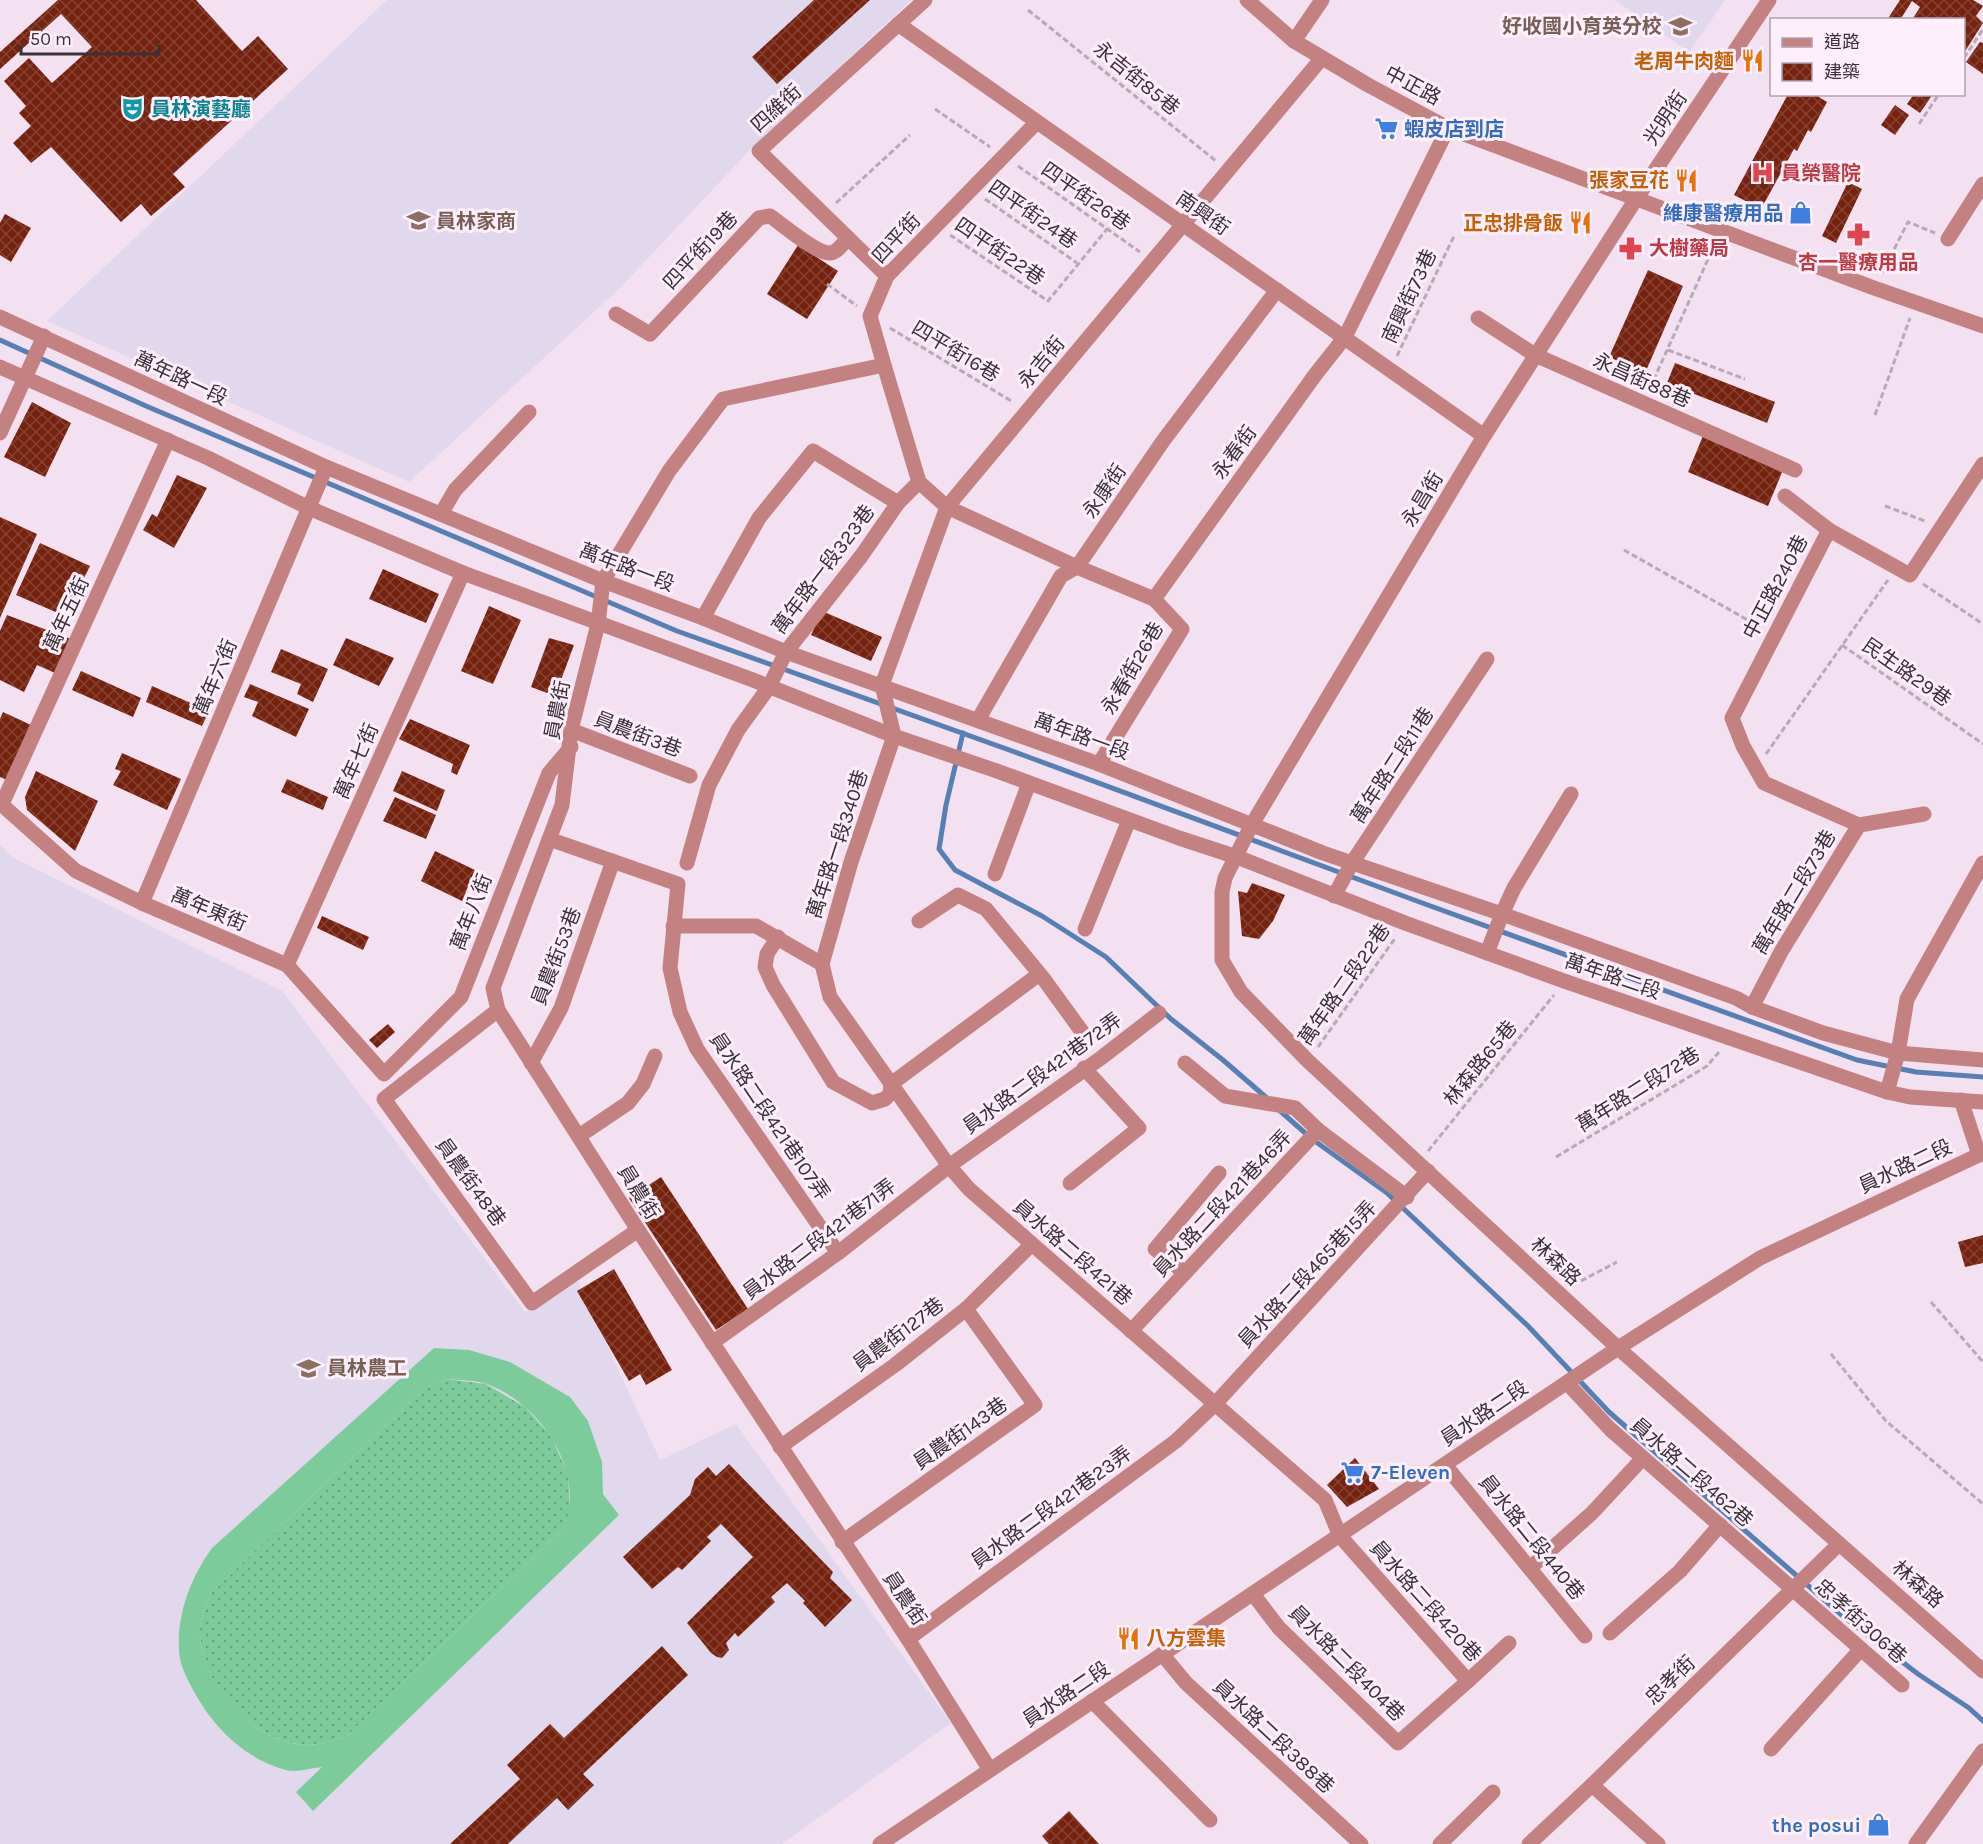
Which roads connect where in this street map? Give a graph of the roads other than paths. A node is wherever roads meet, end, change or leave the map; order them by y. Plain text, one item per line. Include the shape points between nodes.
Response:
1 (925, 0) edge
2 (1246, 0) edge
3 (1322, 0) edge
4 (1769, 0) edge
5 (898, 24) junction
6 (1294, 40) junction
7 (1322, 58) junction
8 (1037, 122) junction
9 (1448, 128) junction
10 (1983, 184) edge
11 (1636, 199) junction
12 (1182, 224) junction
13 (848, 237) junction
14 (1948, 239) road end
15 (887, 276) junction
16 (1277, 291) junction
17 (615, 314) dead end
18 (0, 316) edge
19 (1478, 318) dead end
20 (1983, 326) edge
21 (44, 336) junction
22 (1346, 337) junction
23 (1534, 355) junction
24 (884, 364) junction
25 (0, 367) edge
26 (24, 379) junction
27 (529, 412) dead end
28 (0, 433) edge
29 (1484, 436) junction
30 (168, 440) junction
31 (1983, 464) edge
32 (326, 467) junction
33 (1795, 470) dead end
34 (919, 482) junction
35 (1785, 496) dead end
36 (898, 503) junction
37 (947, 507) junction
38 (309, 508) junction
39 (441, 514) junction
40 (1829, 530) junction
41 (1077, 567) junction
42 (463, 573) junction
43 (603, 581) junction
44 (1154, 599) junction
45 (703, 618) junction
46 (598, 624) junction
47 (786, 652) junction
48 (1487, 659) dead end
49 (882, 685) junction
50 (769, 687) junction
51 (978, 720) junction
52 (571, 730) junction
53 (894, 736) junction
54 (570, 747) junction
55 (1099, 764) junction
56 (690, 776) dead end
57 (1029, 783) junction
58 (1571, 794) dead end
59 (1, 804) edge
60 (1924, 814) dead end
61 (1130, 820) junction
62 (1859, 825) junction
63 (1251, 826) junction
64 (549, 839) junction
65 (1237, 857) junction
66 (613, 861) junction
67 (687, 863) dead end
68 (1352, 863) junction
69 (1983, 863) edge
70 (995, 874) dead end
71 (1334, 896) junction
72 (142, 903) junction
73 (1502, 914) junction
74 (919, 921) dead end
75 (673, 926) junction
76 (1085, 929) dead end
77 (778, 938) junction
78 (1487, 953) junction
79 (822, 964) junction
80 (287, 965) junction
81 (1038, 975) junction
82 (1752, 1007) junction
83 (498, 1010) junction
84 (1159, 1013) dead end
85 (1088, 1040) dead end
86 (1898, 1053) junction
87 (655, 1056) dead end
88 (1983, 1060) edge
89 (531, 1063) junction
90 (1185, 1063) dead end
91 (1084, 1068) junction
92 (384, 1074) joint
93 (891, 1084) junction
94 (1887, 1092) junction
95 (1961, 1100) junction
96 (1983, 1102) edge
97 (1318, 1130) junction
98 (579, 1136) junction
99 (1981, 1154) edge
100 (949, 1166) junction
101 (1424, 1167) junction
102 (1219, 1173) dead end
103 (1070, 1183) dead end
104 (1407, 1197) junction
105 (638, 1230) junction
106 (1032, 1244) junction
107 (838, 1253) junction
108 (1185, 1273) junction
109 (966, 1309) junction
110 (1131, 1331) junction
111 (712, 1343) junction
112 (1618, 1348) junction
113 (1567, 1383) junction
114 (1215, 1404) junction
115 (780, 1446) junction
116 (1643, 1458) junction
117 (1445, 1465) junction
118 (1720, 1525) junction
119 (1340, 1536) junction
120 (842, 1542) junction
121 (1839, 1544) junction
122 (1530, 1568) junction
123 (1793, 1589) junction
124 (1253, 1594) junction
125 (1610, 1633) dead end
126 (1585, 1636) dead end
127 (908, 1639) junction
128 (1509, 1643) dead end
129 (1861, 1649) junction
130 (1162, 1654) junction
131 (1983, 1671) edge
132 (1468, 1681) junction
133 (1902, 1685) dead end
134 (1092, 1701) junction
135 (1771, 1749) dead end
136 (1983, 1751) edge
137 (990, 1770) junction
138 (1593, 1785) junction
139 (1493, 1792) dead end
140 (1210, 1820) dead end
141 (880, 1844) edge
142 (1361, 1844) edge
143 (1440, 1844) edge
144 (1529, 1844) edge
145 (1658, 1844) edge
146 (1916, 1844) edge

1 - 5 street, 四維街
2 - 6 street, 中正路
3 - 6 street
4 - 11 street, 光明街
5 - 8 street, 南興街
5 - 13 street, 四維街 via 759,151
6 - 7 street, 中正路
7 - 9 street, 中正路
7 - 12 street, 永吉街
8 - 12 street, 南興街
8 - 15 street, 四平街
9 - 11 street, 中正路
9 - 22 street, 永春街
10 - 14 street
11 - 20 street, 中正路
11 - 23 street, 永昌街
12 - 16 street, 南興街
12 - 37 street, 永吉街
13 - 15 street, 四維街
13 - 17 street, 四平街19巷 via 831,253 820,251 770,216 759,218 650,334
15 - 24 street, 四平街 via 870,316
16 - 22 street, 南興街
16 - 41 street, 永康街 via 1163,441
18 - 21 street, 萬年路一段
19 - 23 street, 永昌街88巷
21 - 26 street
21 - 32 street, 萬年路一段
22 - 29 street, 南興街
22 - 44 street, 永春街
23 - 29 street, 永昌街
23 - 33 street, 永昌街88巷
24 - 34 street
24 - 43 street via 723,399 669,471
25 - 26 street
26 - 28 street
26 - 30 street
27 - 39 street via 456,490
29 - 63 street, 永昌街
30 - 38 street
30 - 59 street, 萬年五街
31 - 40 street, 中正路240巷 via 1941,527 1903,572
32 - 38 street, 萬年六街
32 - 39 street, 萬年路一段
34 - 36 street, 萬年路一段323巷
34 - 37 street
35 - 40 street
36 - 45 street via 813,451 759,518
36 - 47 street, 萬年路一段323巷
37 - 41 street
37 - 49 street, 永吉街
38 - 42 street
38 - 72 street, 萬年六街
39 - 43 street, 萬年路一段
40 - 62 street, 中正路240巷 via 1732,717 1764,783
41 - 44 street
41 - 51 street, 永康街 via 1061,576
42 - 46 street
42 - 80 street, 萬年七街
43 - 45 street, 萬年路一段
43 - 46 street, 員農街
44 - 55 street, 永春街26巷 via 1182,629
45 - 47 street, 萬年路一段
46 - 50 street
46 - 52 street, 員農街
47 - 49 street, 萬年路一段
47 - 50 street, 萬年路一段323巷
48 - 68 street, 萬年路二段11巷
49 - 51 street, 萬年路一段
49 - 53 street
50 - 53 street
50 - 67 street, 萬年路一段323巷 via 738,729 709,785
51 - 55 street, 萬年路一段
52 - 54 street, 員農街
52 - 56 street, 員農街3巷
53 - 57 street
53 - 79 street, 萬年路一段340巷 via 851,862
54 - 64 street, 員農街 via 562,805
54 - 92 street, 萬年八街 via 549,773 461,997
55 - 63 street, 萬年路一段
57 - 61 street
57 - 70 street
58 - 73 street
59 - 72 street, 萬年東街 via 76,871
60 - 62 street, 萬年路二段73巷
61 - 65 street
61 - 76 street
62 - 82 street, 萬年路二段73巷 via 1782,950
63 - 65 street, 林森路
63 - 68 street, 萬年路二段
64 - 66 street
64 - 83 street, 員農街 via 493,988
65 - 71 street, 萬年路二段
65 - 101 street, 林森路 via 1222,892 1222,960 1241,992 1308,1061
66 - 75 street, 員水路二段421巷107弄 via 678,884
66 - 89 street, 員農街53巷 via 561,1008
68 - 71 street, 萬年路二段11巷
68 - 73 street, 萬年路二段
69 - 86 street via 1907,999
71 - 78 street, 萬年路二段
72 - 80 street, 萬年東街
73 - 78 street
73 - 82 street, 萬年路二段
74 - 81 street via 958,896 986,909
75 - 77 street via 756,926
75 - 107 street, 員水路二段421巷107弄 via 670,968 680,1012 697,1049
77 - 79 street
77 - 93 street via 767,954 765,967 772,985 833,1082 872,1103 890,1094
78 - 94 street, 萬年路二段
79 - 93 street, 員水路二段421巷 via 830,997
80 - 92 street, 萬年東街
81 - 85 street
81 - 93 street
82 - 86 street, 萬年路二段 via 1823,1033
83 - 89 street, 員農街
83 - 105 street, 員農街48巷 via 384,1099 532,1303
84 - 91 street, 員水路二段421巷72弄
86 - 88 street, 萬年路二段
86 - 94 street
87 - 98 street via 643,1084 628,1103
89 - 98 street, 員農街
90 - 97 street via 1226,1096 1295,1108
91 - 100 street, 員水路二段421巷72弄
91 - 103 street via 1138,1128
93 - 100 street, 員水路二段421巷
94 - 95 street, 萬年路二段
95 - 96 street, 萬年路二段
95 - 99 street
97 - 104 street
97 - 108 street, 員水路二段421巷46弄
98 - 105 street, 員農街
99 - 112 street, 員水路二段 via 1760,1258
100 - 106 street, 員水路二段421巷 via 969,1189
100 - 107 street, 員水路二段421巷71弄
101 - 104 street, 員水路二段465巷15弄
101 - 112 street, 林森路
102 - 108 street via 1155,1249
104 - 114 street, 員水路二段465巷15弄
105 - 111 street, 員農街
106 - 109 street, 員農街127巷
106 - 110 street, 員水路二段421巷
107 - 111 street, 員水路二段421巷71弄
108 - 110 street, 員水路二段421巷46弄
109 - 115 street, 員農街127巷
109 - 120 street, 員農街143巷 via 1035,1405
110 - 114 street, 員水路二段421巷
111 - 115 street, 員農街
112 - 113 street, 員水路二段
112 - 121 street, 林森路
113 - 116 street, 員水路二段462巷
113 - 117 street, 員水路二段
114 - 119 street, 員水路二段421巷 via 1325,1500
114 - 127 street, 員水路二段421巷23弄 via 1176,1441
115 - 120 street, 員農街
116 - 118 street, 員水路二段462巷
116 - 122 street via 1592,1513
117 - 119 street, 員水路二段
117 - 122 street, 員水路二段440巷
118 - 123 street, 員水路二段462巷
118 - 125 street via 1680,1571
119 - 124 street, 員水路二段
119 - 132 street, 員水路二段420巷
120 - 127 street, 員農街
121 - 123 street, 忠孝街
121 - 131 street, 林森路
122 - 126 street, 員水路二段440巷
123 - 129 street, 忠孝街306巷
123 - 138 street, 忠孝街
124 - 130 street, 員水路二段
124 - 132 street, 員水路二段404巷 via 1279,1628 1398,1743
127 - 137 street, 員農街
128 - 132 street, 員水路二段420巷
129 - 133 street, 忠孝街306巷
129 - 135 street
130 - 134 street, 員水路二段
130 - 142 street, 員水路二段388巷 via 1186,1683
134 - 137 street, 員水路二段
134 - 140 street
136 - 146 street
137 - 141 street, 員水路二段
138 - 144 street, 忠孝街
138 - 145 street
139 - 143 street

